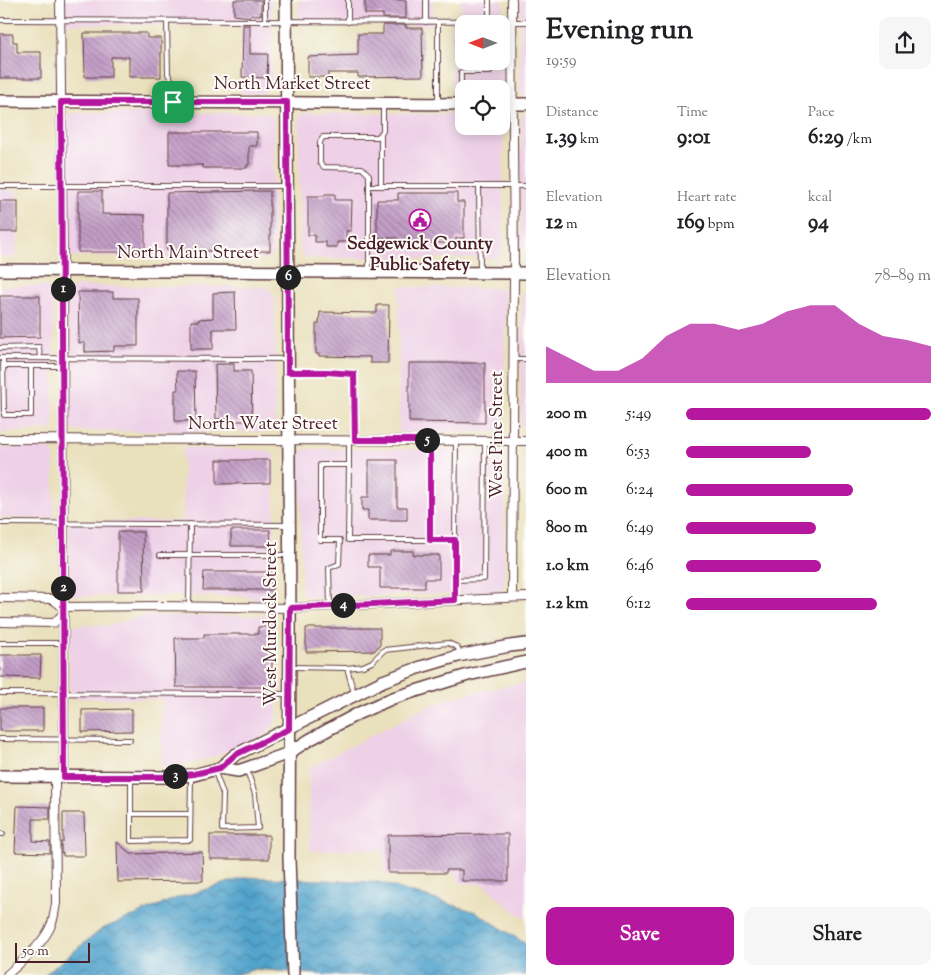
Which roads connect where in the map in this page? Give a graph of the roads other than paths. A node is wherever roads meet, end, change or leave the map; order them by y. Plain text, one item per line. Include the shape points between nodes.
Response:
1 (60, 0) edge
2 (265, 0) edge
3 (286, 0) edge
4 (348, 0) edge
5 (426, 0) edge
6 (489, 0) edge
7 (512, 0) edge
8 (489, 15) edge
9 (0, 20) edge
10 (60, 20) junction
11 (167, 21) junction
12 (265, 21) junction
13 (286, 21) junction
14 (348, 22) junction
15 (426, 22) junction
16 (438, 22) junction
17 (455, 22) edge
18 (512, 22) junction
19 (526, 22) edge
20 (490, 72) dead end
21 (461, 80) edge
22 (0, 101) edge
23 (61, 102) junction
24 (173, 102) junction
25 (287, 102) junction
26 (383, 103) junction
27 (438, 104) junction
28 (455, 104) edge
29 (513, 104) junction
30 (526, 104) edge
31 (381, 134) junction
32 (0, 186) edge
33 (62, 186) junction
34 (287, 186) junction
35 (369, 186) junction
36 (381, 186) junction
37 (479, 186) junction
38 (514, 186) junction
39 (526, 186) edge
40 (0, 270) edge
41 (63, 271) junction
42 (288, 272) junction
43 (369, 272) junction
44 (480, 273) junction
45 (520, 273) edge
46 (0, 348) edge
47 (2, 358) edge
48 (40, 358) junction
49 (288, 359) junction
50 (514, 359) junction
51 (526, 359) edge
52 (63, 362) junction
53 (3, 366) junction
54 (31, 366) junction
55 (288, 372) junction
56 (0, 439) edge
57 (63, 439) junction
58 (289, 440) junction
59 (352, 440) junction
60 (430, 440) junction
61 (456, 440) junction
62 (485, 441) junction
63 (513, 441) junction
64 (526, 441) edge
65 (349, 465) junction
66 (0, 523) edge
67 (63, 524) junction
68 (190, 524) junction
69 (289, 525) junction
70 (340, 540) junction
71 (348, 540) junction
72 (430, 540) junction
73 (455, 540) junction
74 (160, 555) dead end
75 (190, 555) junction
76 (290, 556) junction
77 (455, 580) junction
78 (512, 597) junction
79 (526, 597) edge
80 (0, 598) edge
81 (455, 600) junction
82 (330, 606) junction
83 (189, 607) junction
84 (290, 608) junction
85 (63, 610) junction
86 (0, 622) edge
87 (0, 643) edge
88 (64, 643) junction
89 (526, 644) edge
90 (462, 656) junction
91 (526, 662) edge
92 (289, 666) junction
93 (347, 668) junction
94 (0, 693) edge
95 (64, 693) junction
96 (289, 694) junction
97 (355, 695) junction
98 (289, 729) junction
99 (0, 739) edge
100 (64, 739) junction
101 (130, 740) dead end
102 (289, 753) junction
103 (247, 768) junction
104 (217, 769) junction
105 (192, 775) junction
106 (0, 776) edge
107 (60, 777) junction
108 (131, 777) junction
109 (131, 814) junction
110 (190, 814) junction
111 (7, 975) edge
112 (293, 975) edge

1 - 10 street
2 - 12 lane
3 - 13 street, West Murdock Street
4 - 14 lane
5 - 15 lane
6 - 8 lane
7 - 18 street, West Pine Street
9 - 10 lane
10 - 11 lane
10 - 23 street
11 - 12 lane
11 - 24 lane via 168,74 172,81
12 - 13 lane
13 - 14 lane
13 - 25 street, West Murdock Street
14 - 15 lane
15 - 16 lane
16 - 17 lane
16 - 27 lane
18 - 19 lane
18 - 29 street, West Pine Street
20 - 21 lane via 461,72
22 - 23 street, North Market Street
23 - 24 street, North Market Street
23 - 33 street
24 - 25 street, North Market Street
25 - 26 street, North Market Street
25 - 34 street, West Murdock Street
26 - 27 street, North Market Street
26 - 31 lane
27 - 28 street, North Market Street
29 - 30 street
29 - 38 street, West Pine Street
31 - 35 lane via 378,137 322,137 320,142 320,163 324,168 362,168 369,175
31 - 36 lane
32 - 33 lane
33 - 34 lane
33 - 41 street
34 - 42 street, West Murdock Street
35 - 36 lane
35 - 43 lane
36 - 37 lane
37 - 38 lane
37 - 44 lane
38 - 39 lane
38 - 45 street, West Pine Street
40 - 41 street, North Main Street
41 - 42 street, North Main Street
41 - 52 street
42 - 43 street, North Main Street
42 - 49 street, West Murdock Street
43 - 44 street, North Main Street
44 - 45 street, North Main Street
45 - 50 street, West Pine Street
46 - 48 lane via 40,347
47 - 48 lane
47 - 53 lane
48 - 52 lane
49 - 52 lane
49 - 55 street, West Murdock Street
50 - 51 lane
50 - 63 street, West Pine Street
52 - 54 lane
52 - 57 street
53 - 54 lane
53 - 54 lane via 4,415 31,415
55 - 58 street, West Murdock Street
55 - 59 lane via 354,374
56 - 57 street, North Water Street
57 - 58 street, North Water Street
57 - 67 street
58 - 59 street, North Water Street
58 - 69 street, West Murdock Street
59 - 60 street, North Water Street
59 - 65 lane
60 - 61 street, North Water Street
60 - 72 lane
61 - 62 street, North Water Street
61 - 73 lane
62 - 63 street, North Water Street
62 - 77 lane via 484,579
63 - 64 street, North Water Street
63 - 78 street, West Pine Street
65 - 70 lane via 320,465 320,540
65 - 71 lane
66 - 67 lane
67 - 68 lane
67 - 85 street
68 - 69 lane
68 - 75 lane
69 - 76 street, West Murdock Street
70 - 71 lane
70 - 82 lane via 339,564 329,568
71 - 72 lane
72 - 73 lane
73 - 77 lane
74 - 75 lane
75 - 76 lane
75 - 83 lane
76 - 84 street, West Murdock Street
77 - 81 lane
78 - 79 street
78 - 81 street
80 - 85 street via 52,599
81 - 82 street
82 - 84 street
83 - 84 street
83 - 85 street
84 - 92 street, West Murdock Street
85 - 86 street via 54,623
85 - 88 street
87 - 88 lane
88 - 95 street
89 - 90 street
90 - 93 lane via 457,647 448,643 430,644 384,650 372,662
90 - 97 street via 421,667
91 - 102 street via 468,675 393,698 359,713
92 - 93 lane
92 - 96 street, West Murdock Street
93 - 97 lane
94 - 95 lane
95 - 96 lane
95 - 100 street
96 - 98 street, West Murdock Street
97 - 98 street
98 - 102 street, West Murdock Street
98 - 104 street via 235,755
99 - 100 lane
100 - 101 lane
100 - 107 street
102 - 103 street
102 - 112 street, West Murdock Street
103 - 104 street via 238,771
103 - 104 lane via 255,794 258,828 222,829 223,794
104 - 105 street
105 - 108 street
105 - 110 lane
106 - 107 street
107 - 108 street
107 - 111 street via 56,903 52,920 36,946
108 - 109 lane
109 - 110 lane
109 - 110 lane via 131,841 190,840

